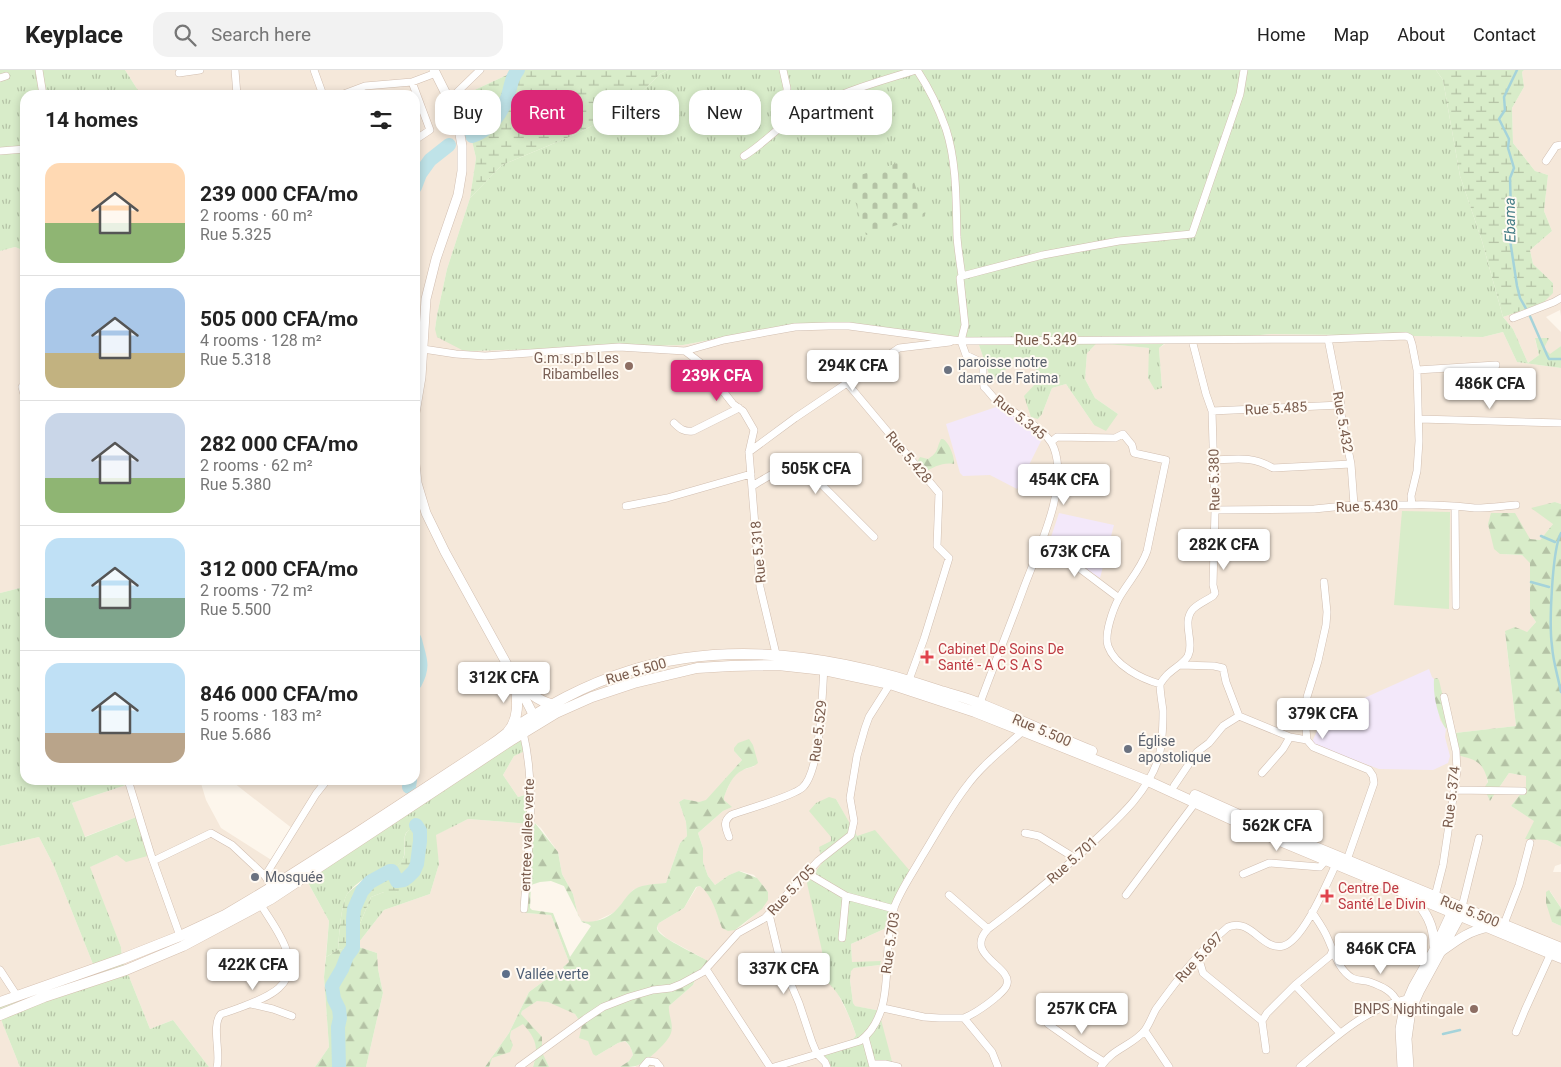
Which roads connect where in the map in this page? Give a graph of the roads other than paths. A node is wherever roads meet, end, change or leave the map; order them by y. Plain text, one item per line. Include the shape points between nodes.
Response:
1 (39, 70) edge
2 (200, 70) edge
3 (235, 70) edge
4 (314, 70) edge
5 (480, 70) edge
6 (783, 70) edge
7 (916, 70) edge
8 (1244, 70) edge
9 (435, 72) edge
10 (179, 74) dead end
11 (412, 82) junction
12 (42, 90) edge
13 (236, 90) edge
14 (321, 90) edge
15 (354, 90) edge
16 (415, 90) edge
17 (444, 90) edge
18 (459, 90) edge
19 (787, 90) edge
20 (851, 90) edge
21 (420, 103) edge
22 (460, 135) edge
23 (772, 135) edge
24 (420, 137) edge
25 (1561, 145) edge
26 (20, 149) edge
27 (0, 151) edge
28 (744, 156) dead end
29 (1546, 161) dead end
30 (962, 276) junction
31 (1561, 298) edge
32 (1513, 318) dead end
33 (1410, 338) joint
34 (1328, 339) junction
35 (1192, 340) junction
36 (961, 341) junction
37 (423, 349) junction
38 (685, 351) junction
39 (1496, 365) dead end
40 (1417, 370) junction
41 (420, 373) edge
42 (847, 383) junction
43 (1341, 405) junction
44 (739, 408) junction
45 (1212, 411) junction
46 (1418, 419) junction
47 (674, 423) dead end
48 (1561, 423) edge
49 (1051, 442) junction
50 (749, 452) junction
51 (1214, 460) junction
52 (1351, 464) junction
53 (751, 474) junction
54 (752, 486) junction
55 (420, 493) edge
56 (1412, 504) junction
57 (1516, 505) dead end
58 (626, 506) dead end
59 (1354, 506) junction
60 (1455, 507) junction
61 (1215, 510) junction
62 (874, 537) dead end
63 (1043, 541) junction
64 (1324, 582) dead end
65 (1119, 598) junction
66 (1456, 606) dead end
67 (777, 660) junction
68 (824, 665) junction
69 (1180, 665) junction
70 (515, 679) junction
71 (909, 680) junction
72 (890, 684) junction
73 (1160, 684) junction
74 (1444, 697) dead end
75 (980, 703) junction
76 (551, 704) junction
77 (1239, 716) junction
78 (535, 720) junction
79 (1023, 731) junction
80 (523, 732) junction
81 (509, 736) junction
82 (1290, 737) junction
83 (1307, 740) junction
84 (1262, 773) dead end
85 (1149, 778) junction
86 (130, 785) edge
87 (323, 785) edge
88 (1174, 786) junction
89 (1454, 790) junction
90 (1523, 791) dead end
91 (1195, 803) junction
92 (1025, 833) dead end
93 (729, 837) dead end
94 (1479, 838) dead end
95 (1530, 843) dead end
96 (1075, 858) junction
97 (1347, 860) junction
98 (153, 861) junction
99 (1331, 862) junction
100 (807, 873) junction
101 (1243, 874) dead end
102 (265, 876) junction
103 (272, 887) junction
104 (949, 895) dead end
105 (1126, 895) dead end
106 (1411, 895) junction
107 (846, 896) junction
108 (1435, 896) junction
109 (261, 905) junction
110 (524, 909) dead end
111 (894, 909) junction
112 (1459, 909) junction
113 (1312, 912) junction
114 (769, 914) junction
115 (1504, 924) junction
116 (1489, 927) junction
117 (988, 930) junction
118 (180, 936) junction
119 (842, 938) dead end
120 (1437, 950) junction
121 (1332, 952) junction
122 (1558, 954) edge
123 (1200, 956) junction
124 (706, 969) junction
125 (0, 970) edge
126 (1295, 985) junction
127 (57, 988) junction
128 (17, 996) junction
129 (1407, 1000) junction
130 (0, 1002) edge
131 (1397, 1002) junction
132 (251, 1004) junction
133 (883, 1008) junction
134 (0, 1014) edge
135 (292, 1016) dead end
136 (964, 1018) junction
137 (1262, 1021) junction
138 (1048, 1024) dead end
139 (1145, 1031) junction
140 (1516, 1032) dead end
141 (1340, 1033) junction
142 (865, 1037) junction
143 (1266, 1050) dead end
144 (817, 1054) junction
145 (1103, 1064) edge
146 (658, 1065) edge
147 (873, 1066) edge
148 (217, 1067) edge
149 (519, 1067) edge
150 (643, 1067) edge
151 (770, 1067) edge
152 (774, 1067) edge
153 (827, 1067) edge
154 (898, 1067) edge
155 (998, 1067) edge
156 (1169, 1067) edge
157 (1300, 1067) edge
158 (1402, 1067) edge
159 (1409, 1067) edge

1 - 12 street
2 - 10 street
3 - 13 street
4 - 14 street
5 - 18 street
6 - 19 street
7 - 20 street
7 - 30 street via 926,83 943,121 951,150
8 - 30 street via 1240,94 1192,234 1119,241 1043,255
9 - 11 street
9 - 17 street
11 - 15 street
11 - 16 street
21 - 24 street via 430,130
22 - 37 street via 462,171 458,195 426,299
23 - 28 street
25 - 29 street via 1556,146
26 - 27 street
30 - 36 street via 965,325
31 - 32 street
33 - 34 street, Rue 5.349
33 - 40 street, Rue 5.430
34 - 35 street, Rue 5.349
34 - 43 street, Rue 5.432
35 - 36 street, Rue 5.349
35 - 45 street, Rue 5.380
36 - 38 street, Rue 5.349 via 849,326 795,327
36 - 42 street via 899,348
36 - 49 street, Rue 5.345 via 966,355 983,363 984,387 994,399 1045,434
37 - 38 street, Rue 5.349 via 485,356 618,347
37 - 41 street
38 - 44 street, Rue 5.318 via 702,364
39 - 40 street
40 - 46 street, Rue 5.430
42 - 50 street
42 - 71 street, Rue 5.428 via 939,493 937,546 949,558
43 - 45 street, Rue 5.485
43 - 52 street, Rue 5.432
44 - 47 street via 693,431 681,430
44 - 50 street, Rue 5.318 via 754,430
45 - 51 street, Rue 5.380
46 - 48 street
46 - 56 street, Rue 5.430 via 1420,441
49 - 63 street, Rue 5.345 via 1058,469 1057,490
49 - 65 street via 1057,437 1115,438 1123,434 1134,452 1166,460 1147,551
50 - 53 street, Rue 5.318
51 - 52 street via 1252,459 1273,468
51 - 61 street, Rue 5.380
52 - 59 street, Rue 5.432
53 - 54 street, Rue 5.318
53 - 58 street
54 - 62 street via 779,471 799,466 806,469
54 - 67 street, Rue 5.318 via 760,588
55 - 70 street via 445,552
56 - 59 street, Rue 5.430
56 - 60 street
57 - 60 street
59 - 61 street, Rue 5.430
60 - 66 street
61 - 69 street, Rue 5.380 via 1215,593 1193,608 1189,616 1188,655
63 - 65 street
63 - 75 street, Rue 5.345
64 - 83 street via 1326,618 1318,661 1306,697
65 - 73 street via 1111,619 1107,645 1111,653 1135,675
67 - 68 main road, Rue 5.500
67 - 76 main road, Rue 5.500 via 730,653 695,656 630,670
67 - 78 main road, Rue 5.500 via 696,668 662,676 592,697
68 - 71 main road, Rue 5.500
68 - 72 main road, Rue 5.500
68 - 93 street, Rue 5.529 via 818,740 813,769 806,783 793,793 731,815 725,824
69 - 73 street, Rue 5.380
69 - 77 street via 1223,668
70 - 76 main road via 533,696
70 - 78 street
70 - 81 main road via 517,710
71 - 75 main road, Rue 5.500
72 - 79 main road, Rue 5.500
72 - 100 street, Rue 5.705 via 867,722 857,756 850,798 854,820 851,835
73 - 85 street via 1163,711 1160,750
74 - 89 street, Rue 5.374 via 1456,751
75 - 85 main road, Rue 5.500
76 - 78 main road, Rue 5.500
77 - 82 street
77 - 88 street via 1223,726 1209,743 1196,752
78 - 80 main road, Rue 5.500
78 - 81 main road, Rue 5.500
79 - 85 main road, Rue 5.500
79 - 111 street, Rue 5.703 via 966,786
80 - 81 main road, Rue 5.500
80 - 110 street, entree vallee verte via 529,759 531,810
81 - 103 main road
81 - 109 main road
82 - 83 street
82 - 84 street
83 - 97 street via 1313,748 1369,770 1373,776 1374,783
85 - 88 main road, Rue 5.500
85 - 91 main road, Rue 5.500
85 - 96 street, Rue 5.701 via 1126,810
86 - 98 street
87 - 102 street
88 - 97 main road, Rue 5.500
89 - 90 street
89 - 108 street, Rue 5.374
91 - 99 main road, Rue 5.500
91 - 105 street
92 - 96 street via 1039,836
94 - 112 street
95 - 115 street
96 - 117 street, Rue 5.701
97 - 108 main road, Rue 5.500
98 - 102 street via 211,833 232,844
98 - 118 street
99 - 101 street via 1317,867 1269,862
99 - 106 main road, Rue 5.500
99 - 113 street, Rue 5.697
100 - 107 street
100 - 114 street, Rue 5.705
102 - 103 street
103 - 118 main road
104 - 117 street
106 - 112 main road, Rue 5.500
106 - 120 street via 1430,919
107 - 111 street
107 - 119 street
108 - 112 main road, Rue 5.500
109 - 127 main road via 184,946 126,970
109 - 132 street via 287,951 290,972 279,988
111 - 133 street, Rue 5.703
112 - 115 main road, Rue 5.500
112 - 116 main road, Rue 5.500
112 - 120 street
113 - 121 street via 1328,938
113 - 123 street, Rue 5.697 via 1299,933 1284,946 1272,946 1246,928 1234,924
114 - 124 street, Rue 5.705 via 738,933
114 - 144 street via 779,956
115 - 122 main road, Rue 5.500
116 - 120 street via 1469,933
116 - 122 main road, Rue 5.500
117 - 136 street via 983,934 981,946 1008,983 977,1013
118 - 127 main road
120 - 129 street
120 - 159 street via 1411,1010 1407,1039
121 - 126 street
121 - 131 street via 1351,978 1390,991
122 - 140 street via 1524,1010
123 - 137 street via 1203,973
123 - 139 street, Rue 5.697 via 1166,995
124 - 149 street, Rue 5.705 via 671,988 629,996 603,1007
124 - 151 street
125 - 128 street
126 - 137 street
126 - 141 street
127 - 128 main road
127 - 134 main road
128 - 130 main road
129 - 131 street
129 - 158 street via 1400,1030
131 - 141 street via 1354,1022
132 - 135 street
132 - 148 street via 221,1014 218,1018
133 - 136 street via 924,1017
133 - 142 street, Rue 5.703
136 - 155 street via 992,1052
137 - 143 street
138 - 145 street, Rue 5.697
139 - 145 street, Rue 5.697 via 1114,1052
139 - 156 street
141 - 157 street
142 - 144 street
142 - 147 street
144 - 152 street
144 - 153 street
146 - 150 street via 648,1061
147 - 154 street

